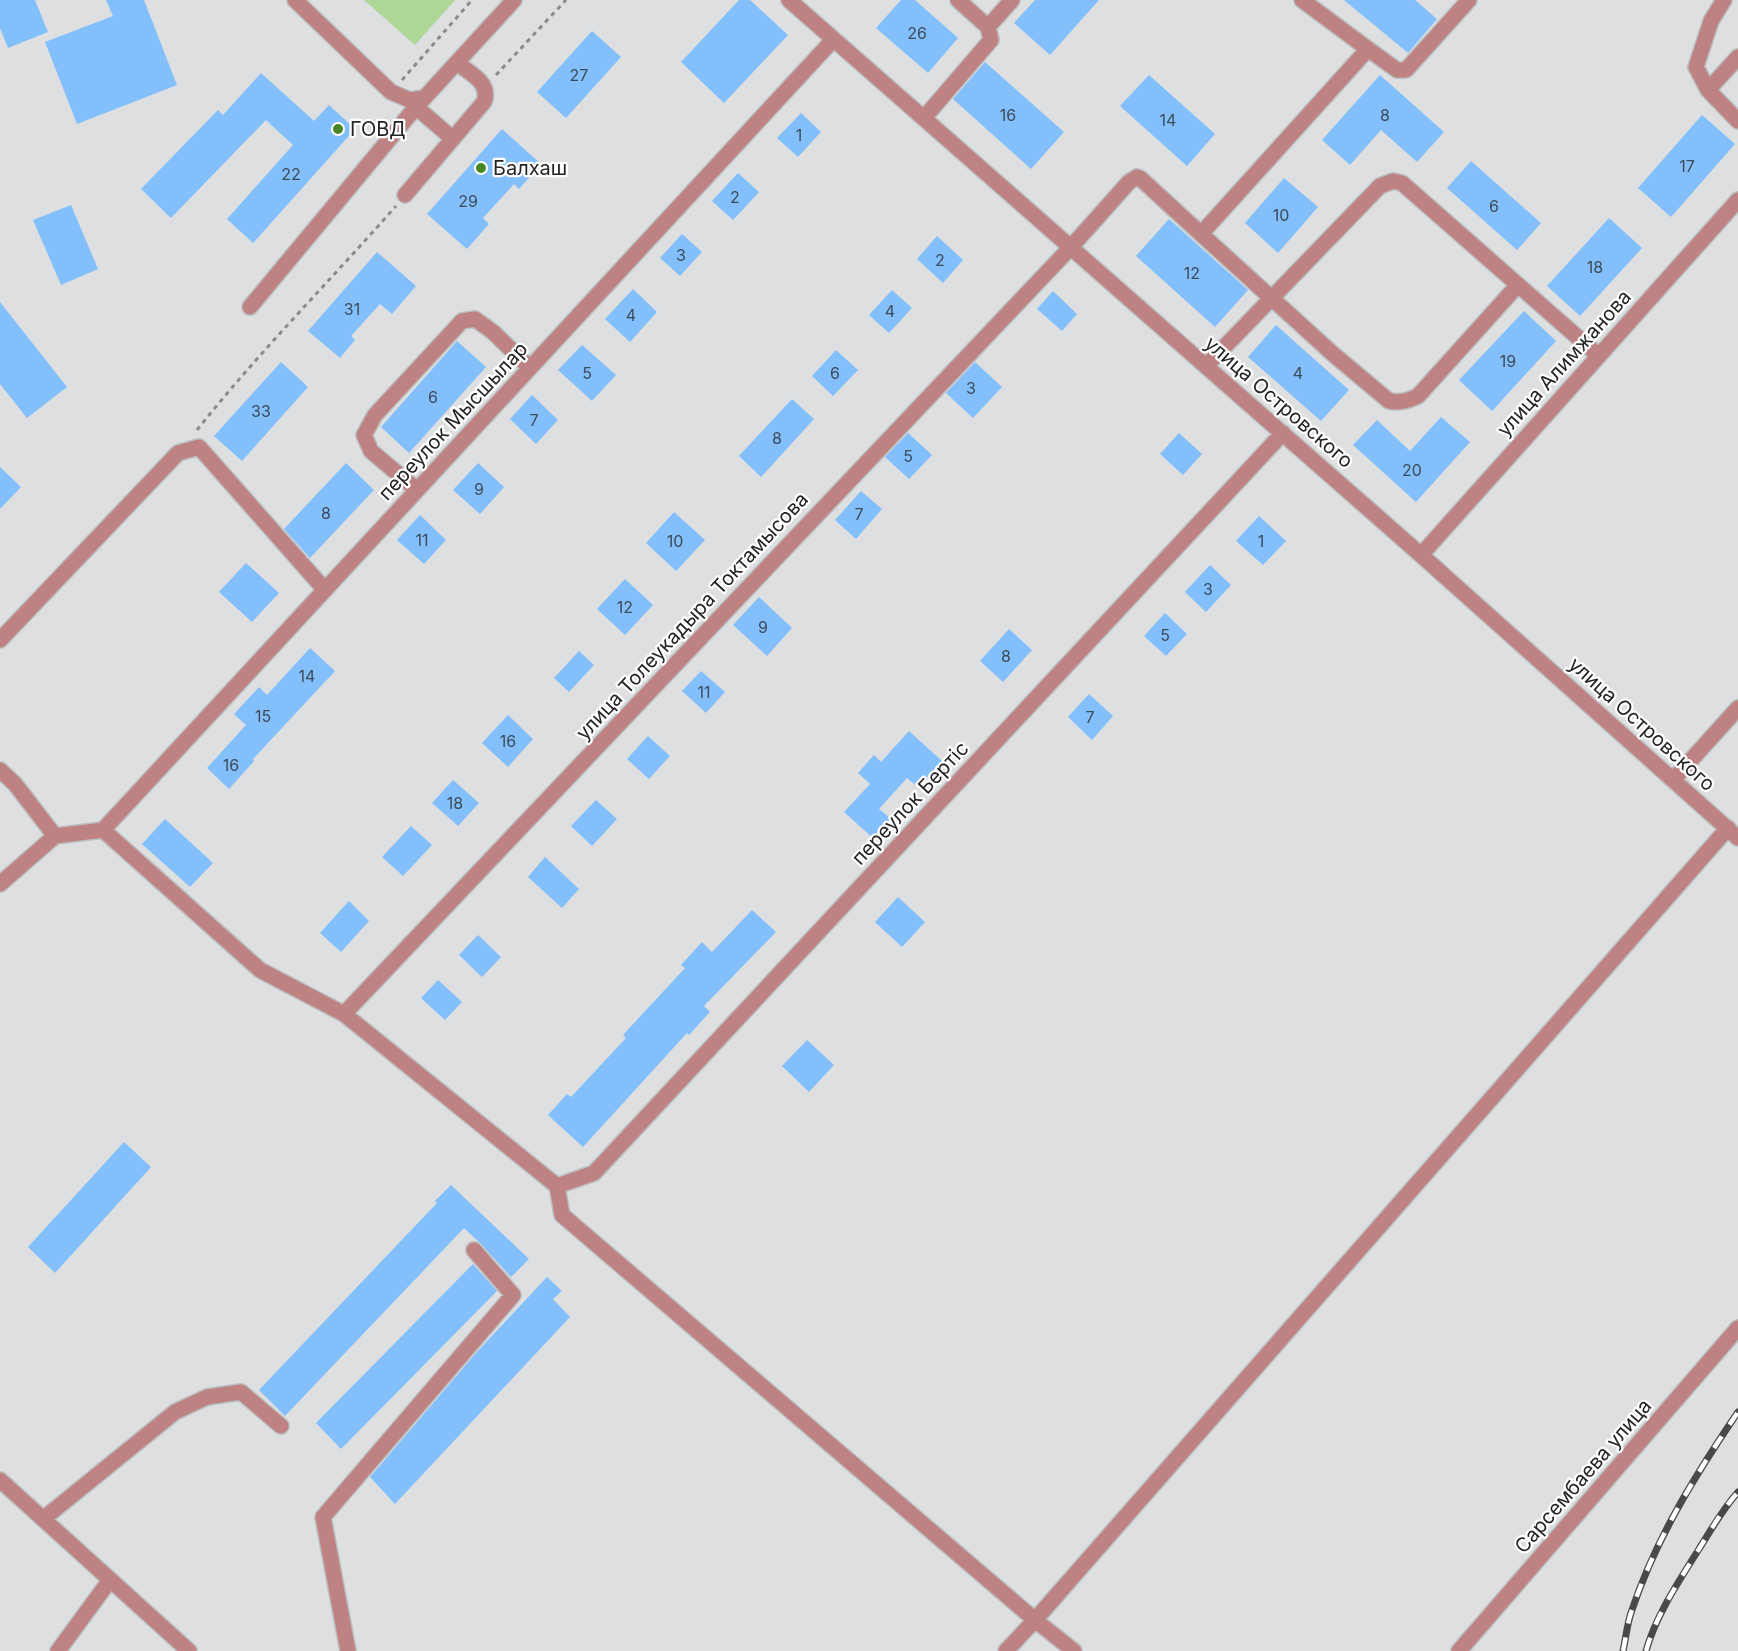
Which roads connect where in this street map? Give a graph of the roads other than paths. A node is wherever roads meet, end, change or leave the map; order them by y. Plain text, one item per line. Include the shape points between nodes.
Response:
1 (295, 0) edge
2 (514, 0) edge
3 (789, 0) edge
4 (958, 0) edge
5 (1012, 0) edge
6 (1302, 0) edge
7 (1469, 0) edge
8 (1724, 0) edge
9 (988, 27) junction
10 (833, 40) junction
11 (1368, 49) junction
12 (1738, 57) edge
13 (457, 63) junction
14 (1708, 90) junction
15 (420, 103) junction
16 (924, 118) junction
17 (1738, 121) edge
18 (452, 138) junction
19 (405, 195) road end
20 (1738, 200) edge
21 (1201, 234) junction
22 (1071, 247) junction
23 (1517, 286) junction
24 (1271, 297) junction
25 (250, 307) dead end
26 (1599, 356) junction
27 (1206, 366) junction
28 (530, 368) junction
29 (1283, 434) junction
30 (417, 490) junction
31 (1421, 555) junction
32 (325, 590) junction
33 (0, 640) edge
34 (1738, 708) edge
35 (0, 770) edge
36 (1673, 780) junction
37 (103, 830) junction
38 (1733, 833) edge
39 (55, 836) junction
40 (0, 884) edge
41 (344, 1014) junction
42 (557, 1186) junction
43 (474, 1250) dead end
44 (1738, 1328) edge
45 (281, 1426) dead end
46 (0, 1480) edge
47 (43, 1519) junction
48 (110, 1580) junction
49 (1035, 1620) junction
50 (58, 1651) edge
51 (189, 1651) edge
52 (348, 1651) edge
53 (1006, 1651) edge
54 (1074, 1651) edge
55 (1460, 1651) edge

1 - 15 street via 391,92
2 - 13 street
3 - 10 street, улица Островского
4 - 9 street
5 - 9 street
6 - 11 street
7 - 11 street via 1406,70 1397,70
8 - 14 street via 1711,21 1696,67
9 - 16 street via 991,39
10 - 16 street, улица Островского
10 - 28 street, переулок Мысшылар
11 - 21 street
12 - 14 street
13 - 15 street
13 - 18 street via 485,86 487,94
14 - 17 street
15 - 18 street
15 - 25 street
16 - 22 street, улица Островского
18 - 19 street
20 - 26 street, улица Алимжанова
21 - 22 street, улица Толеукадыра Токтамысова via 1137,177
21 - 24 street
22 - 27 street, улица Островского
22 - 41 street, улица Толеукадыра Токтамысова
23 - 24 street via 1402,183 1393,181 1380,186
23 - 24 street via 1418,396 1397,403 1389,401
23 - 26 street
24 - 27 street
26 - 31 street, улица Алимжанова
27 - 29 street, улица Островского
28 - 30 street, переулок Мысшылар
28 - 30 street via 494,332 475,319 462,321 375,416 364,435 371,451
29 - 31 street, улица Островского
29 - 42 street, переулок Бертіс via 594,1173
30 - 32 street, переулок Мысшылар
31 - 36 street, улица Островского
32 - 33 street via 199,447 178,453
32 - 37 street, переулок Мысшылар
34 - 36 street
35 - 39 street
36 - 38 street, улица Островского
37 - 39 street
37 - 41 street via 260,970
38 - 49 street
39 - 40 street
41 - 42 street
42 - 49 street via 562,1215
43 - 52 street via 513,1295 323,1517
44 - 55 street, Сарсембаева улица
45 - 47 street via 241,1392 207,1397 175,1412
46 - 47 street
47 - 48 street
48 - 50 street
48 - 51 street
49 - 53 street
49 - 54 street

